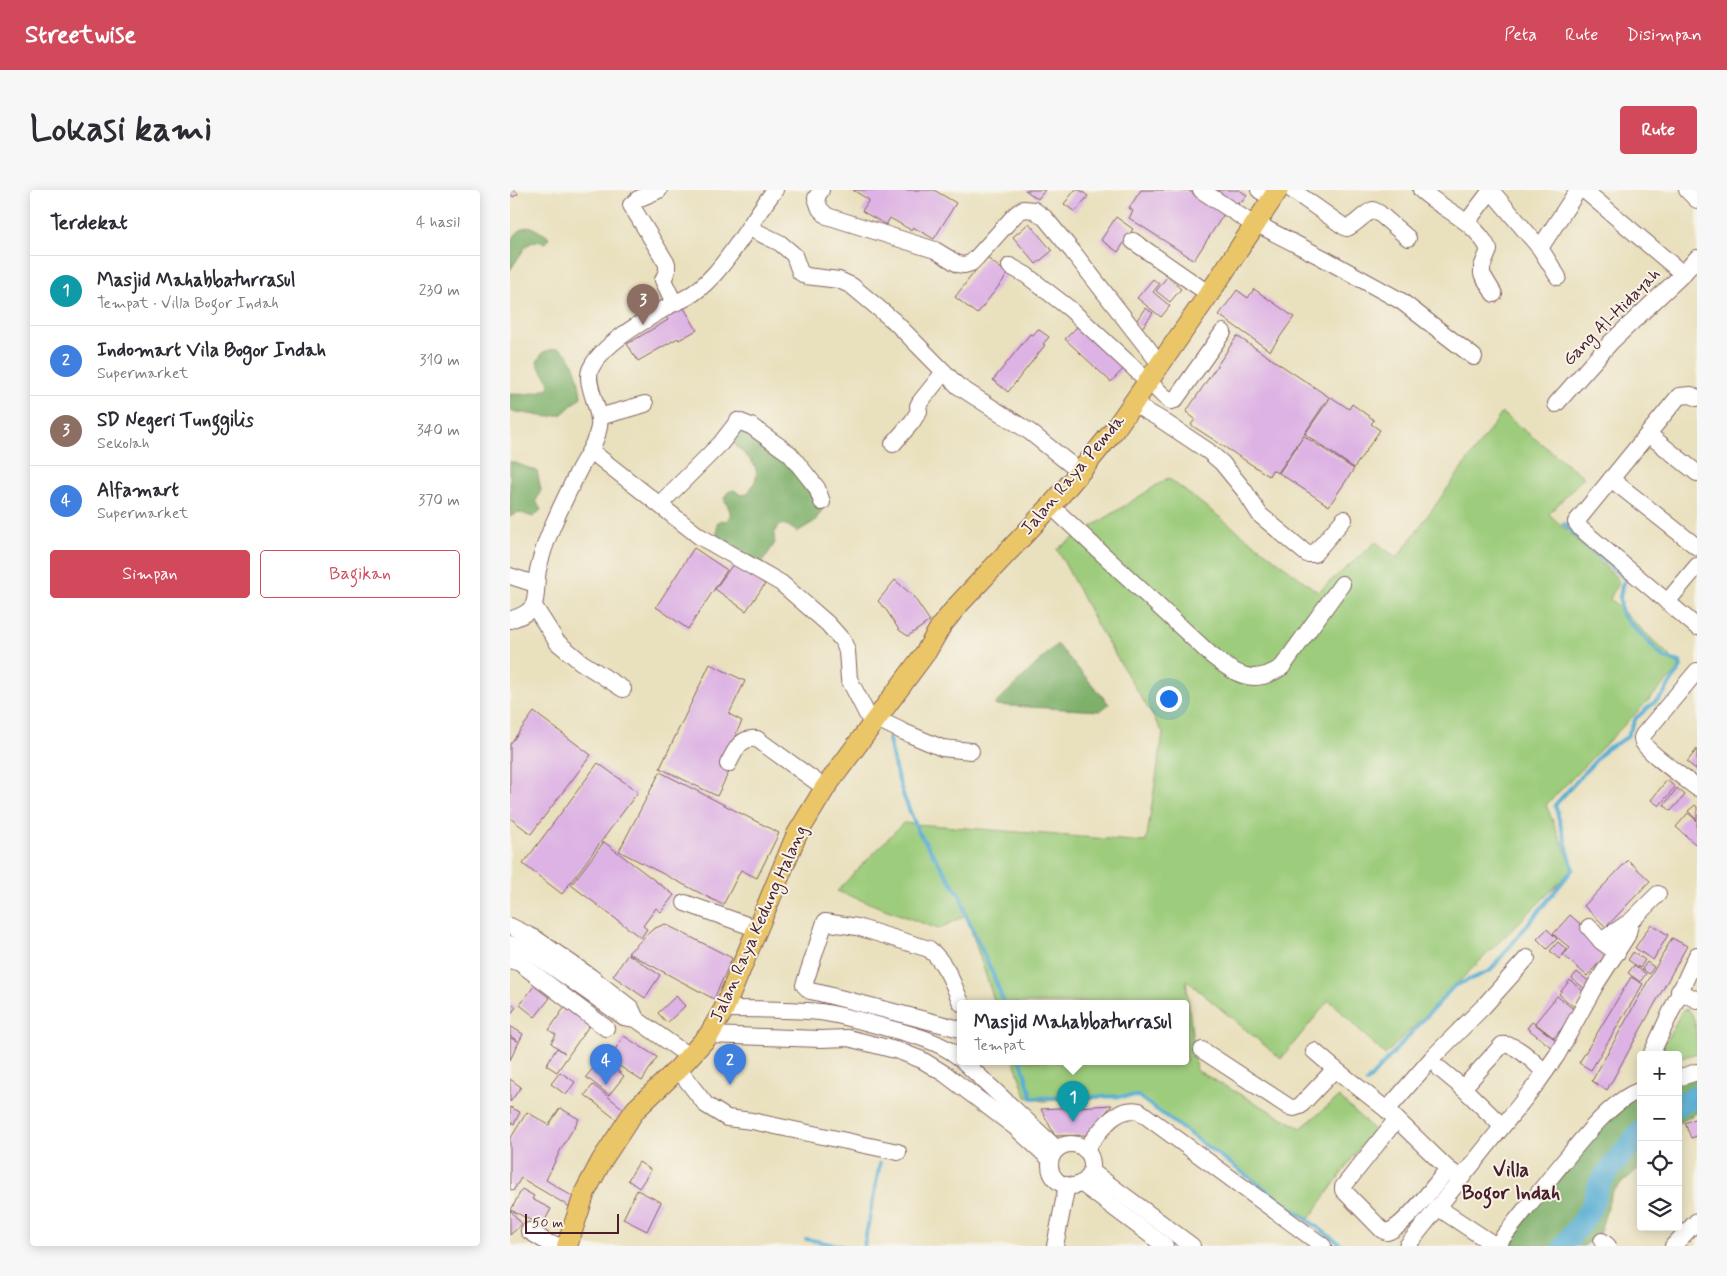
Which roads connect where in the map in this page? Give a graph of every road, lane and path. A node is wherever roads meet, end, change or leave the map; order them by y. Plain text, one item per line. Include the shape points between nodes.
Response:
1 (659, 190) edge
2 (775, 190) edge
3 (821, 190) edge
4 (1201, 190) edge
5 (1292, 190) edge
6 (1421, 190) edge
7 (1578, 190) edge
8 (1584, 190) edge
9 (1686, 190) edge
10 (1270, 193) edge
11 (1697, 200) edge
12 (1467, 222) junction
13 (1255, 224) junction
14 (749, 228) junction
15 (1408, 238) dead end
16 (1133, 241) dead end
17 (1540, 248) junction
18 (1697, 258) edge
19 (1010, 266) dead end
20 (1683, 274) junction
21 (1558, 277) dead end
22 (1209, 294) junction
23 (1494, 294) dead end
24 (674, 303) junction
25 (1222, 332) dead end
26 (1474, 357) dead end
27 (1160, 364) junction
28 (944, 372) junction
29 (1148, 380) junction
30 (1697, 398) edge
31 (1132, 402) junction
32 (645, 404) dead end
33 (1556, 404) dead end
34 (599, 416) junction
35 (1648, 434) junction
36 (893, 444) dead end
37 (591, 451) junction
38 (1080, 472) junction
39 (1697, 473) edge
40 (1611, 479) junction
41 (822, 502) dead end
42 (660, 504) junction
43 (1051, 506) junction
44 (1344, 519) dead end
45 (1697, 547) edge
46 (1697, 566) edge
47 (510, 576) edge
48 (535, 584) junction
49 (1342, 584) dead end
50 (1667, 602) junction
51 (534, 606) junction
52 (510, 620) edge
53 (1697, 627) edge
54 (1697, 671) edge
55 (623, 689) dead end
56 (874, 722) junction
57 (971, 751) dead end
58 (728, 764) dead end
59 (1696, 787) edge
60 (825, 788) junction
61 (1658, 894) dead end
62 (684, 903) dead end
63 (1631, 921) junction
64 (510, 926) edge
65 (1589, 927) dead end
66 (758, 929) junction
67 (1602, 941) junction
68 (510, 944) edge
69 (1617, 952) junction
70 (1697, 955) edge
71 (1527, 958) dead end
72 (510, 960) edge
73 (1679, 991) junction
74 (820, 993) junction
75 (960, 1000) edge
76 (1697, 1000) edge
77 (724, 1009) junction
78 (767, 1009) junction
79 (820, 1012) junction
80 (636, 1020) junction
81 (606, 1028) dead end
82 (957, 1028) edge
83 (709, 1035) junction
84 (766, 1036) junction
85 (821, 1039) junction
86 (1202, 1050) dead end
87 (1314, 1051) dead end
88 (1653, 1051) edge
89 (957, 1054) edge
90 (684, 1063) junction
91 (969, 1065) edge
92 (1334, 1069) junction
93 (1440, 1069) dead end
94 (1545, 1072) junction
95 (1697, 1072) edge
96 (1682, 1077) edge
97 (1463, 1088) junction
98 (1637, 1089) edge
99 (1392, 1115) junction
100 (1019, 1122) junction
101 (1502, 1126) junction
102 (1085, 1150) junction
103 (898, 1152) dead end
104 (1054, 1154) junction
105 (1454, 1173) junction
106 (1080, 1180) junction
107 (1437, 1207) junction
108 (1697, 1221) edge
109 (529, 1231) dead end
110 (562, 1246) edge
111 (566, 1246) edge
112 (1055, 1246) edge
113 (1165, 1246) edge
114 (1192, 1246) edge
115 (1323, 1246) edge
116 (1407, 1246) edge
117 (1496, 1246) edge
118 (1673, 1246) edge

1 - 24 street via 631,205 667,264 663,280
2 - 14 street
3 - 27 street via 816,198 827,216 935,250 964,265 977,257 1015,215 1023,209 1034,210 1045,218 1073,252
4 - 13 street
5 - 15 street via 1347,228 1373,210
6 - 12 street
7 - 17 street
8 - 20 street
9 - 11 street
10 - 13 main road, Jalan Raya Pemda
12 - 17 street via 1492,193
12 - 23 street via 1489,250 1482,274
13 - 22 main road, Jalan Raya Pemda
13 - 26 street via 1401,301
14 - 24 street via 705,283
14 - 28 street via 780,242 806,276 839,280 852,286 895,322
16 - 22 street
17 - 21 street
18 - 20 street, Gang Al-Hidayah
19 - 29 street via 1064,304
20 - 33 street, Gang Al-Hidayah via 1611,342
22 - 27 main road, Jalan Raya Pemda
24 - 34 street via 608,347 592,366 589,377
25 - 29 street via 1175,400 1171,401
27 - 29 main road, Jalan Raya Pemda
28 - 36 street via 920,402 912,422
28 - 38 street via 970,395 1030,432
29 - 31 main road, Jalan Raya Pemda
30 - 35 street via 1684,394 1679,396
31 - 38 main road, Jalan Raya Pemda
31 - 44 street via 1222,463 1260,514 1307,554 1314,554
32 - 34 street
34 - 37 street
35 - 39 street
35 - 40 street
37 - 42 street
37 - 48 street via 561,508
38 - 43 main road, Jalan Raya Pemda
40 - 45 street
40 - 50 street via 1578,518 1577,525
41 - 42 street via 817,488 790,454 751,426 738,421 721,443
42 - 56 street via 700,536 782,583 828,624 845,646 849,680
43 - 49 street via 1211,655 1243,676 1256,678 1282,667
43 - 56 main road, Jalan Raya Pemda via 958,605
46 - 50 street
47 - 48 street
48 - 51 street
50 - 53 street
51 - 52 street
51 - 55 street via 557,642
54 - 59 street via 1642,738 1651,752
56 - 57 street via 942,748
56 - 60 main road, Jalan Raya Kedung Halang
58 - 60 street via 742,740 757,739
60 - 66 main road, Jalan Raya Kedung Halang via 796,836
61 - 63 street
62 - 66 street
63 - 67 street
63 - 69 street via 1627,936
64 - 80 street via 536,939 591,977 631,1008
65 - 67 street
66 - 77 main road, Jalan Raya Kedung Halang
67 - 69 street
68 - 80 street via 531,952 624,1017
69 - 94 street
70 - 73 street
71 - 99 street via 1433,1057
72 - 81 street via 520,963
73 - 76 street
73 - 88 street
74 - 75 street via 810,991 804,985 825,922 835,922 929,949 938,956
74 - 79 street
74 - 82 street
77 - 78 street
77 - 83 main road, Jalan Raya Kedung Halang
78 - 79 street
78 - 84 street
79 - 85 street
79 - 89 street via 912,1034
80 - 90 street
83 - 84 street
83 - 90 main road, Jalan Raya Kedung Halang
84 - 85 street
85 - 100 street via 848,1038 899,1050 922,1060
86 - 92 street via 1289,1108 1300,1106
87 - 92 street
90 - 103 street via 706,1104 727,1118
90 - 111 main road, Jalan Raya Kedung Halang via 635,1110 602,1160 585,1192
91 - 100 street
92 - 99 street
93 - 97 street
94 - 97 street via 1512,1045 1502,1045
94 - 101 street
95 - 96 street
97 - 101 street
98 - 117 street via 1593,1125
99 - 105 street
99 - 105 street via 1343,1187 1382,1230 1387,1232 1402,1223
100 - 104 street
101 - 105 street
102 - 104 street via 1071,1144 1061,1146
102 - 106 street via 1090,1159
102 - 115 street via 1114,1117 1133,1109 1139,1111
104 - 106 street via 1050,1171 1057,1180
105 - 107 street
106 - 112 street
106 - 113 street
106 - 114 street
107 - 116 street
107 - 117 street
108 - 118 street
109 - 110 street via 550,1244

